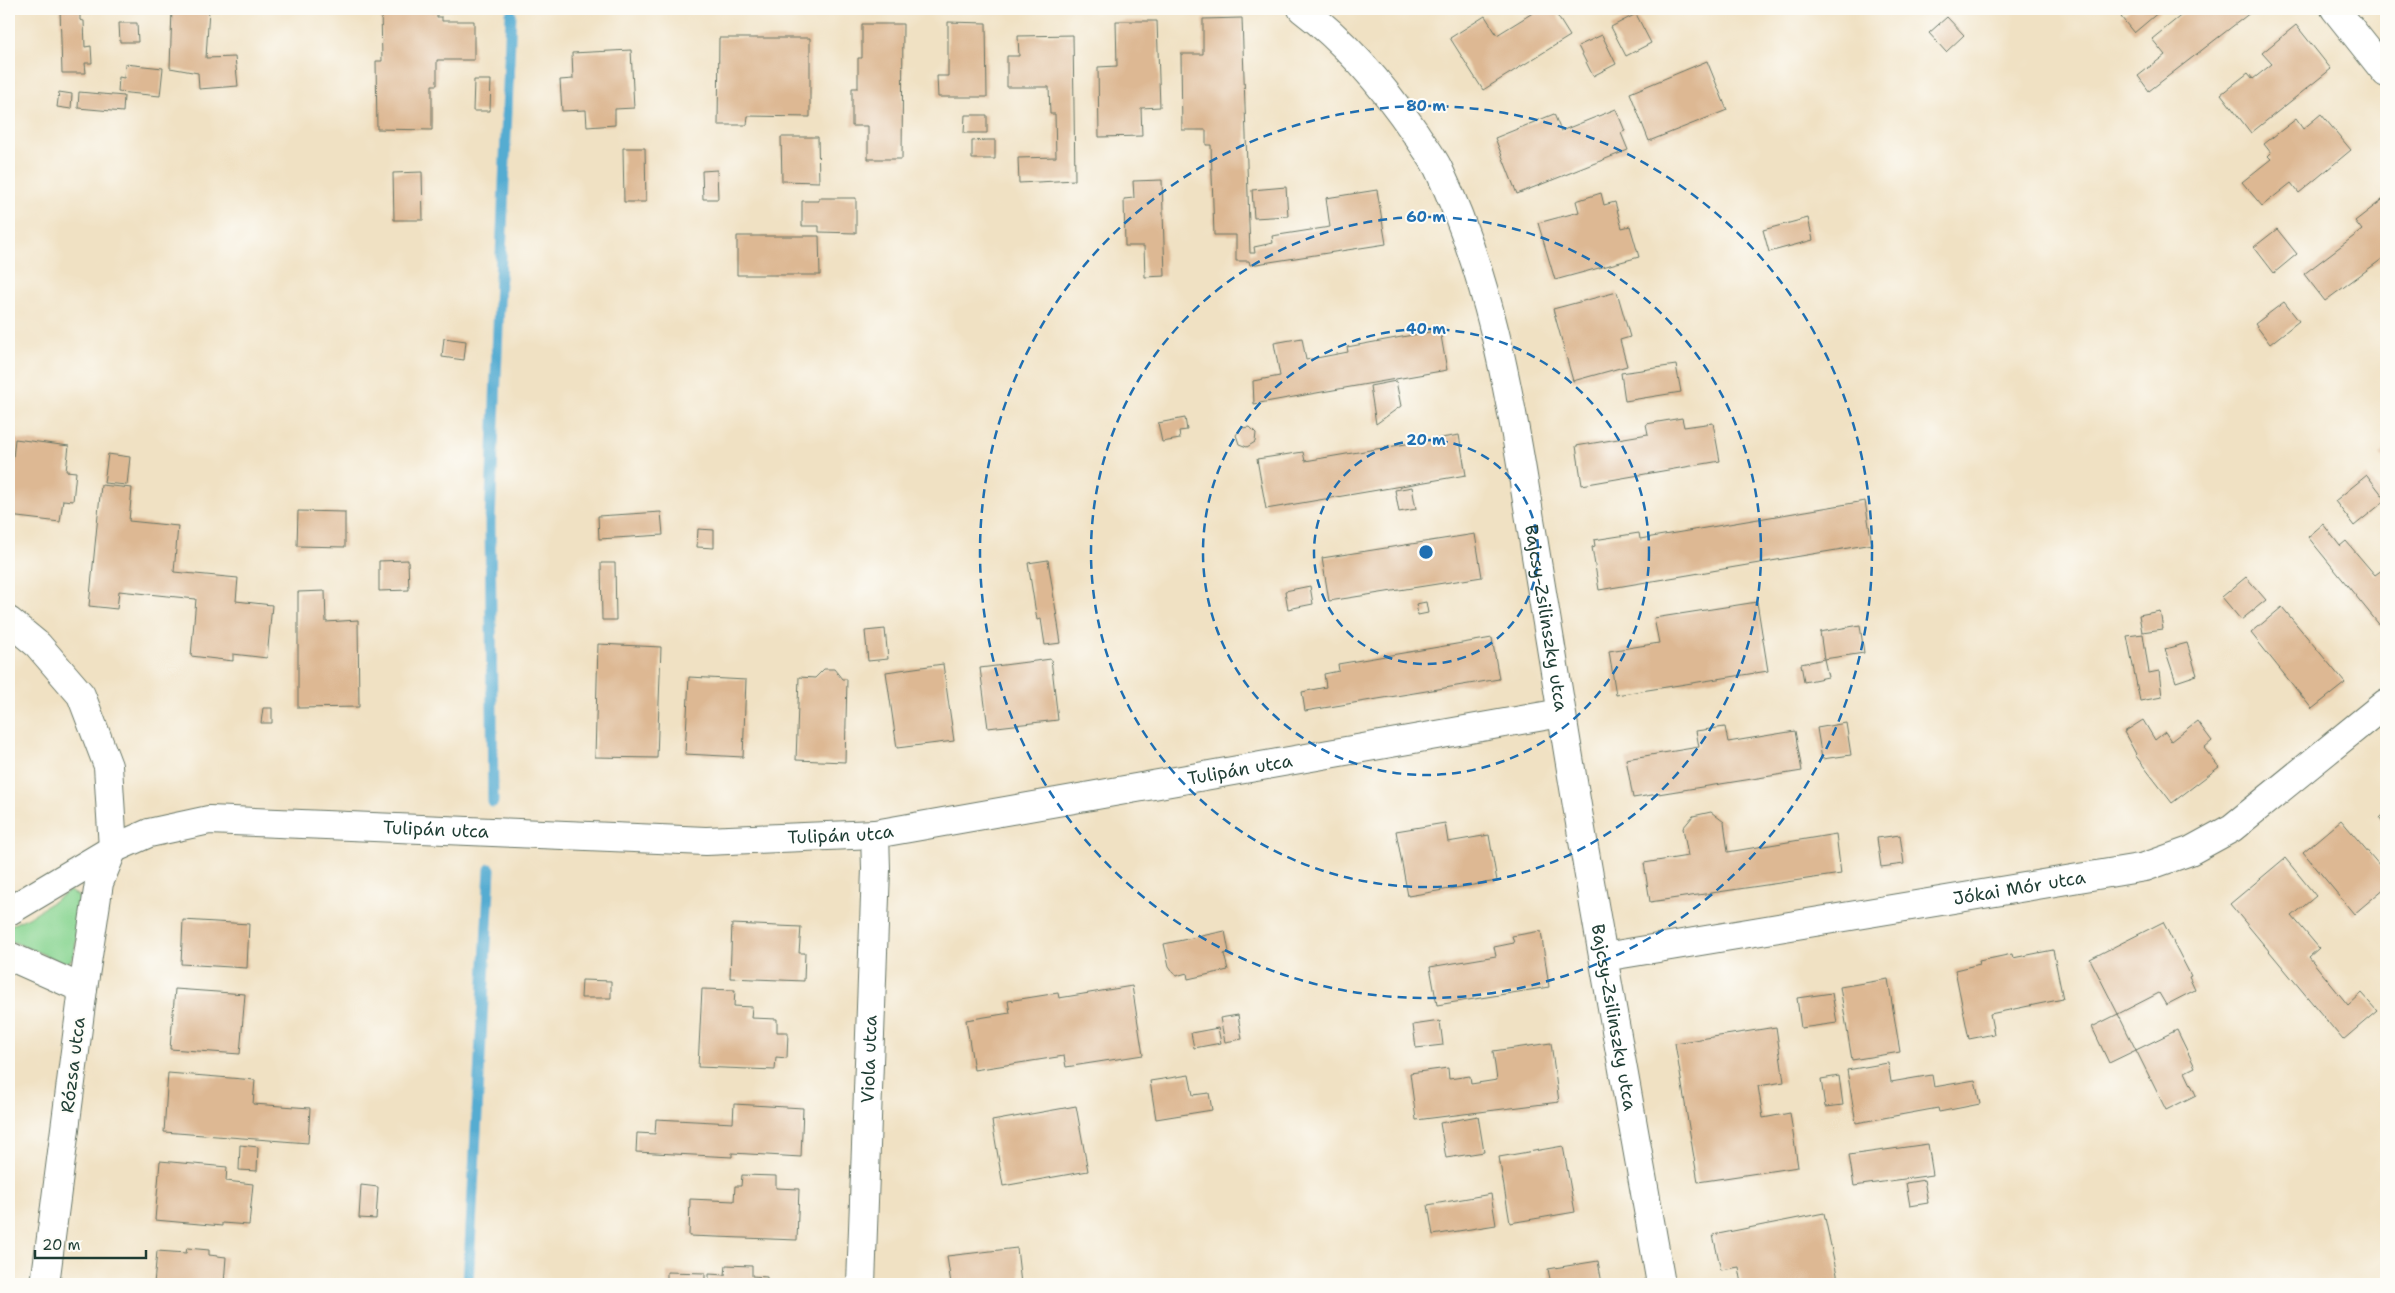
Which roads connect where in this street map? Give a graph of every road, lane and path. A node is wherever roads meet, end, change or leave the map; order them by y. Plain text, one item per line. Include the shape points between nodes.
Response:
1 (1302, 9) edge
2 (2335, 9) edge
3 (2386, 73) edge
4 (9, 621) edge
5 (2386, 703) edge
6 (1561, 713) junction
7 (875, 834) junction
8 (113, 849) junction
9 (9, 911) edge
10 (9, 956) edge
11 (1604, 957) junction
12 (83, 989) junction
13 (45, 1284) edge
14 (861, 1284) edge
15 (1661, 1284) edge

1 - 6 street, Bajcsy-Zsilinszky utca via 1362,63 1404,116 1436,164 1462,222 1483,284 1507,387
2 - 3 street
4 - 8 street via 38,646 81,695 108,766
5 - 11 street, Jókai Mór utca via 2232,828 2190,851 2145,867
6 - 7 street, Tulipán utca
6 - 11 street, Bajcsy-Zsilinszky utca
7 - 8 street, Tulipán utca via 706,841 209,820 149,833
7 - 14 street, Viola utca
8 - 9 street, Tulipán utca
8 - 12 street, Rózsa utca via 99,883
10 - 12 street
11 - 15 street, Bajcsy-Zsilinszky utca
12 - 13 street, Rózsa utca

